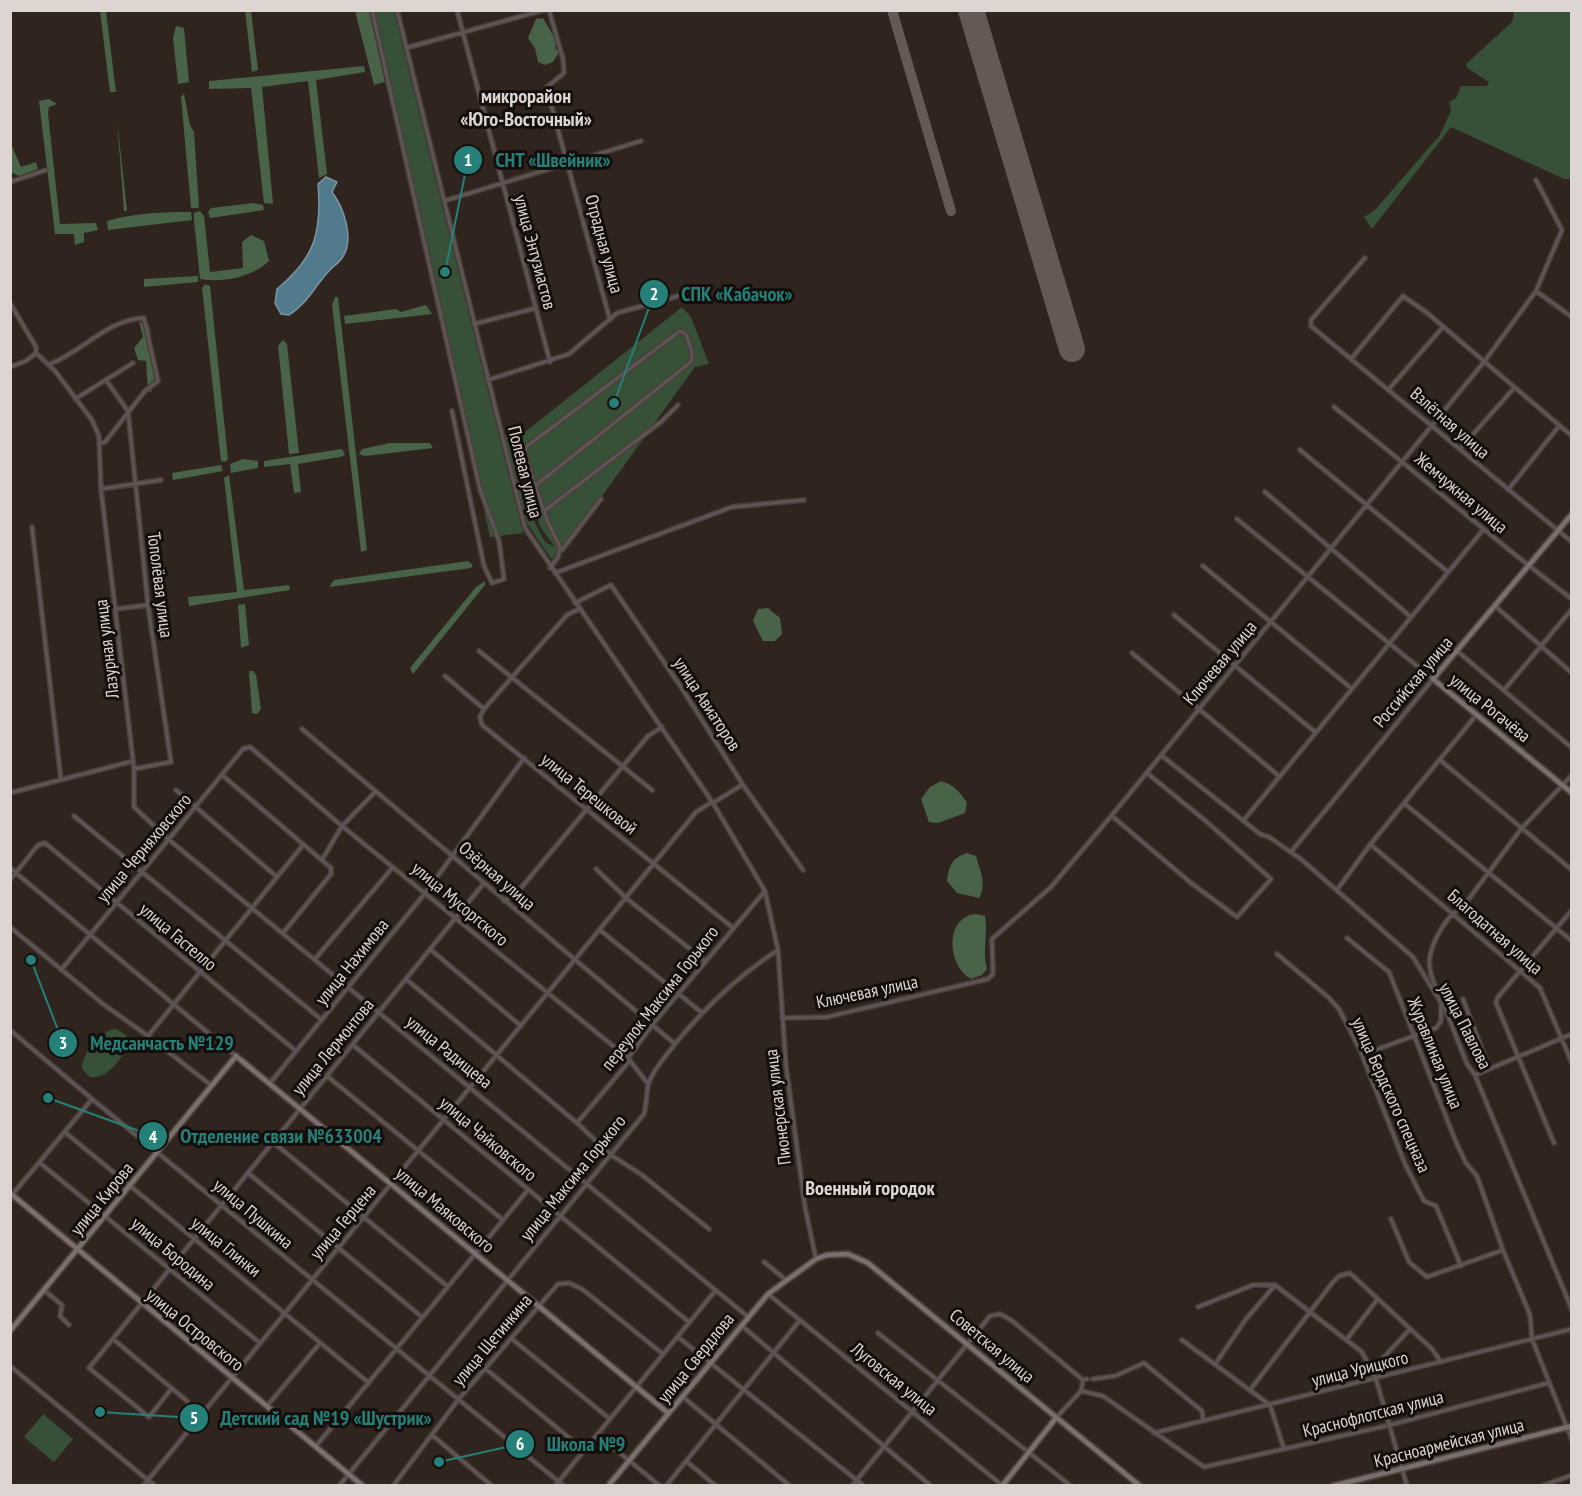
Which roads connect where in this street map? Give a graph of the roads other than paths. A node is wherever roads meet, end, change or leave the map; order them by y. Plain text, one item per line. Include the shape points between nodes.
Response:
1 (372, 10) edge
2 (397, 10) edge
3 (457, 10) edge
4 (525, 10) edge
5 (544, 10) edge
6 (549, 10) edge
7 (525, 16) junction
8 (463, 32) junction
9 (406, 48) junction
10 (641, 141) dead end
11 (567, 164) junction
12 (46, 170) dead end
13 (1536, 180) dead end
14 (10, 182) edge
15 (503, 183) junction
16 (444, 201) junction
17 (1365, 258) dead end
18 (1536, 291) junction
19 (678, 296) dead end
20 (10, 303) edge
21 (536, 308) junction
22 (1572, 316) edge
23 (610, 320) junction
24 (474, 324) junction
25 (1442, 328) junction
26 (36, 353) junction
27 (1350, 359) junction
28 (550, 362) junction
29 (1484, 362) junction
30 (133, 363) dead end
31 (50, 364) junction
32 (10, 367) edge
33 (106, 380) junction
34 (488, 380) junction
35 (1514, 388) junction
36 (1389, 389) junction
37 (75, 399) junction
38 (678, 405) dead end
39 (1334, 407) dead end
40 (128, 411) junction
41 (452, 411) dead end
42 (1432, 425) junction
43 (1559, 426) junction
44 (1572, 436) edge
45 (99, 444) junction
46 (1460, 449) junction
47 (1300, 450) dead end
48 (1403, 461) junction
49 (161, 480) dead end
50 (536, 484) junction
51 (134, 485) junction
52 (101, 489) junction
53 (1508, 490) junction
54 (1265, 492) dead end
55 (601, 499) dead end
56 (804, 500) dead end
57 (1367, 504) junction
58 (544, 511) junction
59 (1572, 514) edge
60 (1237, 519) dead end
61 (32, 527) dead end
62 (1483, 530) junction
63 (1557, 531) junction
64 (1572, 542) edge
65 (1331, 547) junction
66 (560, 551) junction
67 (1203, 566) dead end
68 (1528, 566) junction
69 (550, 568) junction
70 (1448, 572) junction
71 (554, 573) junction
72 (1308, 575) junction
73 (1572, 599) edge
74 (575, 603) junction
75 (1494, 605) junction
76 (148, 606) junction
77 (116, 609) junction
78 (579, 609) junction
79 (1572, 609) edge
80 (1173, 615) dead end
81 (1411, 617) junction
82 (1272, 621) junction
83 (1389, 643) junction
84 (1540, 648) junction
85 (479, 651) dead end
86 (1457, 651) junction
87 (1132, 653) dead end
88 (1235, 664) junction
89 (1572, 673) edge
90 (513, 675) junction
91 (445, 676) dead end
92 (1433, 679) junction
93 (1352, 688) junction
94 (1504, 689) junction
95 (1199, 708) junction
96 (484, 709) junction
97 (1477, 714) junction
98 (662, 727) junction
99 (302, 729) dead end
100 (1315, 732) junction
101 (250, 747) joint
102 (1572, 748) edge
103 (1161, 755) junction
104 (524, 758) junction
105 (1440, 760) junction
106 (133, 761) junction
107 (623, 767) junction
108 (134, 769) junction
109 (1147, 773) junction
110 (222, 775) junction
111 (1572, 775) edge
112 (1279, 776) junction
113 (61, 780) junction
114 (743, 784) junction
115 (1563, 785) junction
116 (176, 790) dead end
117 (652, 790) dead end
118 (376, 791) junction
119 (10, 793) edge
120 (1572, 793) edge
121 (713, 802) junction
122 (1404, 803) junction
123 (134, 807) joint
124 (196, 807) junction
125 (585, 809) junction
126 (1112, 815) junction
127 (75, 816) dead end
128 (1244, 821) junction
129 (342, 826) junction
130 (1521, 829) junction
131 (168, 839) junction
132 (1370, 844) junction
133 (303, 845) junction
134 (1291, 852) junction
135 (452, 855) junction
136 (322, 860) junction
137 (654, 864) junction
138 (393, 867) junction
139 (10, 868) edge
140 (596, 869) dead end
141 (803, 870) dead end
142 (1572, 870) edge
143 (140, 872) junction
144 (16, 873) junction
145 (1487, 874) junction
146 (277, 877) junction
147 (10, 880) edge
148 (484, 883) junction
149 (1337, 890) junction
150 (765, 891) junction
151 (426, 892) junction
152 (626, 898) junction
153 (504, 901) junction
154 (117, 904) junction
155 (251, 908) junction
156 (1572, 910) edge
157 (1452, 913) junction
158 (456, 918) junction
159 (10, 927) edge
160 (732, 927) junction
161 (1555, 929) junction
162 (600, 930) junction
163 (283, 933) junction
164 (89, 934) junction
165 (1347, 938) dead end
166 (1572, 941) edge
167 (225, 942) junction
168 (430, 949) junction
169 (778, 950) junction
170 (1277, 954) dead end
171 (315, 959) junction
172 (575, 961) junction
173 (705, 961) junction
174 (61, 970) junction
175 (199, 972) junction
176 (1520, 973) junction
177 (406, 979) junction
178 (349, 988) junction
179 (678, 993) junction
180 (548, 995) junction
181 (1463, 999) dead end
182 (1441, 1003) junction
183 (173, 1004) junction
184 (379, 1012) junction
185 (701, 1012) junction
186 (783, 1018) junction
187 (322, 1020) junction
188 (653, 1024) junction
189 (521, 1026) junction
190 (10, 1030) edge
191 (1572, 1034) edge
192 (1413, 1035) junction
193 (148, 1036) junction
194 (1562, 1038) junction
195 (352, 1044) junction
196 (675, 1044) junction
197 (296, 1051) junction
198 (1361, 1052) junction
199 (1519, 1055) junction
200 (236, 1056) junction
201 (496, 1057) junction
202 (628, 1058) junction
203 (1572, 1062) edge
204 (1489, 1068) junction
205 (1475, 1075) junction
206 (327, 1076) junction
207 (270, 1083) junction
208 (648, 1084) junction
209 (212, 1086) junction
210 (471, 1087) junction
211 (92, 1100) junction
212 (300, 1108) junction
213 (444, 1120) junction
214 (578, 1123) junction
215 (66, 1133) junction
216 (273, 1142) junction
217 (1554, 1143) dead end
218 (419, 1151) junction
219 (158, 1152) junction
220 (611, 1155) junction
221 (39, 1163) junction
222 (248, 1173) junction
223 (393, 1183) junction
224 (587, 1183) junction
225 (130, 1186) junction
226 (528, 1190) junction
227 (11, 1194) edge
228 (222, 1205) junction
229 (106, 1216) junction
230 (560, 1216) junction
231 (364, 1217) junction
232 (1391, 1219) dead end
233 (503, 1220) junction
234 (709, 1229) dead end
235 (194, 1239) junction
236 (339, 1248) junction
237 (1503, 1250) junction
238 (78, 1251) junction
239 (475, 1252) junction
240 (816, 1260) junction
241 (765, 1262) dead end
242 (1461, 1266) junction
243 (170, 1269) junction
244 (312, 1280) junction
245 (507, 1280) junction
246 (786, 1280) junction
247 (1275, 1285) junction
248 (447, 1286) junction
249 (45, 1291) junction
250 (715, 1291) junction
251 (768, 1294) junction
252 (1377, 1300) junction
253 (142, 1303) junction
254 (539, 1307) junction
255 (1198, 1307) dead end
256 (1572, 1310) edge
257 (285, 1313) junction
258 (1311, 1313) junction
259 (747, 1316) junction
260 (422, 1317) junction
261 (800, 1320) junction
262 (689, 1322) junction
263 (69, 1325) dead end
264 (741, 1326) junction
265 (1572, 1329) edge
266 (1409, 1330) junction
267 (10, 1331) edge
268 (878, 1333) dead end
269 (678, 1336) junction
270 (113, 1339) junction
271 (512, 1339) junction
272 (1347, 1339) junction
273 (1532, 1339) junction
274 (1182, 1340) dead end
275 (320, 1342) junction
276 (968, 1343) junction
277 (260, 1344) junction
278 (396, 1349) junction
279 (663, 1354) junction
280 (773, 1354) junction
281 (710, 1362) junction
282 (1441, 1362) junction
283 (1216, 1364) junction
284 (10, 1366) edge
285 (1373, 1369) junction
286 (487, 1370) junction
287 (428, 1375) junction
288 (232, 1378) junction
289 (937, 1378) junction
290 (1093, 1379) dead end
291 (1376, 1380) junction
292 (369, 1383) junction
293 (1548, 1383) junction
294 (637, 1387) junction
295 (172, 1388) junction
296 (744, 1389) junction
297 (1250, 1389) junction
298 (1081, 1391) junction
299 (682, 1396) junction
300 (458, 1400) junction
301 (187, 1401) dead end
302 (1270, 1405) junction
303 (267, 1406) junction
304 (912, 1412) junction
305 (668, 1413) junction
306 (1056, 1418) junction
307 (610, 1419) junction
308 (1203, 1420) junction
309 (716, 1424) junction
310 (1390, 1425) junction
311 (1569, 1426) edge
312 (1154, 1434) junction
313 (432, 1435) junction
314 (598, 1435) junction
315 (1572, 1440) edge
316 (316, 1446) junction
317 (883, 1447) junction
318 (1284, 1449) junction
319 (584, 1450) junction
320 (1030, 1452) junction
321 (630, 1460) junction
322 (686, 1461) junction
323 (1403, 1470) junction
324 (348, 1473) junction
325 (1572, 1475) edge
326 (857, 1479) junction
327 (147, 1480) junction
328 (559, 1481) junction
329 (143, 1485) edge
330 (155, 1485) edge
331 (339, 1485) edge
332 (363, 1485) edge
333 (393, 1485) edge
334 (492, 1485) edge
335 (555, 1485) edge
336 (564, 1485) edge
337 (608, 1485) edge
338 (660, 1485) edge
339 (666, 1485) edge
340 (716, 1485) edge
341 (790, 1485) edge
342 (852, 1485) edge
343 (864, 1485) edge
344 (931, 1485) edge
345 (1002, 1485) edge
346 (1071, 1485) edge
347 (1140, 1485) edge
348 (1333, 1485) edge
349 (1407, 1485) edge
350 (1542, 1485) edge

1 - 41 street via 480,489 499,541 504,579 492,583 484,566
2 - 9 street, Полевая улица
3 - 8 street, улица Энтузиастов
4 - 7 street
5 - 7 street
6 - 11 street, Отрадная улица via 564,74 547,87
7 - 8 street
8 - 9 street
8 - 15 street, улица Энтузиастов
9 - 16 street, Полевая улица
10 - 11 street
11 - 15 street
11 - 23 street, Отрадная улица
12 - 14 street
13 - 18 street, Ключевая улица via 1562,230
15 - 16 street
15 - 21 street, улица Энтузиастов
16 - 24 street, Полевая улица
17 - 27 street, Взлётная улица via 1311,320 1311,326
18 - 22 street
18 - 29 street, Ключевая улица
19 - 23 street via 617,313
20 - 26 street
21 - 24 street
21 - 28 street, улица Энтузиастов
23 - 28 street via 569,354
24 - 34 street, Полевая улица
25 - 27 street via 1403,296
25 - 29 street
25 - 36 street
26 - 31 street, Лазурная улица
26 - 32 street
27 - 36 street, Взлётная улица
28 - 34 street
29 - 35 street
29 - 42 street, Ключевая улица
30 - 33 street
31 - 37 street, Лазурная улица
31 - 40 street via 70,357 108,328 144,318 158,381
33 - 37 street
33 - 40 street
34 - 69 street, Полевая улица via 525,528
35 - 43 street
35 - 46 street
36 - 42 street, Взлётная улица
37 - 45 street, Лазурная улица via 92,420
38 - 58 street
39 - 48 street, Жемчужная улица
40 - 45 street via 105,442
40 - 51 street, Тополёвая улица
42 - 46 street, Взлётная улица
42 - 48 street, Ключевая улица
43 - 44 street
43 - 53 street
45 - 52 street, Лазурная улица
46 - 53 street, Взлётная улица
47 - 57 street
48 - 57 street, Ключевая улица
48 - 62 street, Жемчужная улица
49 - 51 street
50 - 50 street via 525,456 526,447 680,332 686,334 691,362
50 - 58 street
51 - 52 street
51 - 76 street, Тополёвая улица
52 - 77 street, Лазурная улица
53 - 63 street, Взлётная улица
54 - 65 street
55 - 66 street
56 - 71 street via 732,507
57 - 65 street, Ключевая улица
57 - 70 street
58 - 66 street
59 - 63 street, Российская улица
60 - 72 street, улица Рогачёва
61 - 113 street
62 - 68 street, Жемчужная улица
62 - 70 street
63 - 64 street, Взлётная улица
63 - 68 street, Российская улица
65 - 72 street, Ключевая улица
65 - 81 street
66 - 69 street
67 - 82 street
68 - 73 street, Жемчужная улица
68 - 75 street, Российская улица
69 - 71 street, Полевая улица
70 - 81 street
71 - 74 street, Полевая улица
72 - 82 street, Ключевая улица
72 - 83 street, улица Рогачёва
74 - 78 street, Полевая улица
74 - 114 street, улица Авиаторов via 611,585
75 - 84 street
75 - 86 street, Российская улица
76 - 77 street
76 - 108 street, Тополёвая улица via 171,762
77 - 106 street, Лазурная улица
78 - 90 street via 567,615
78 - 98 street, Полевая улица
79 - 84 street
80 - 88 street
81 - 83 street
82 - 88 street, Ключевая улица
82 - 93 street
83 - 92 street, улица Рогачёва
83 - 93 street
84 - 89 street
84 - 94 street
85 - 90 street
86 - 92 street, Российская улица
86 - 94 street
87 - 95 street
88 - 95 street, Ключевая улица
88 - 100 street
90 - 96 street
90 - 107 street
91 - 96 street
92 - 97 street, улица Рогачёва
92 - 134 street, Российская улица
93 - 100 street
94 - 102 street
95 - 103 street, Ключевая улица
95 - 112 street
96 - 104 street, улица Терешковой via 482,725
97 - 105 street
97 - 115 street, улица Рогачёва
98 - 107 street via 648,736
98 - 121 street, Полевая улица
99 - 118 street, Озёрная улица
100 - 112 street
101 - 110 street, улица Черняховского via 243,749
101 - 129 street, улица Мусоргского
103 - 109 street, Ключевая улица
103 - 128 street, улица Павлова
104 - 125 street, улица Терешковой
104 - 135 street, улица Нахимова
105 - 122 street
105 - 130 street
106 - 108 street, Лазурная улица
106 - 113 street
107 - 117 street
107 - 125 street
108 - 123 street, Лазурная улица
109 - 126 street, Ключевая улица
109 - 126 street via 1271,879 1236,918
110 - 124 street, улица Черняховского
110 - 133 street
111 - 115 street
112 - 128 street
113 - 119 street
114 - 121 street, улица Герцена
114 - 141 street, улица Авиаторов
115 - 120 street, улица Рогачёва
115 - 130 street
116 - 124 street
118 - 129 street
118 - 135 street, Озёрная улица
121 - 137 street, улица Герцена via 696,812
121 - 150 street, Полевая улица
122 - 132 street
122 - 145 street via 1487,870
123 - 131 street, улица Радищева
124 - 131 street, улица Черняховского
124 - 146 street
125 - 137 street, улица Терешковой
125 - 153 street via 516,894
126 - 186 street, Ключевая улица via 1052,887 992,939 993,974 988,979 827,1017
127 - 143 street
128 - 134 street, улица Павлова
129 - 136 street
129 - 138 street, улица Мусоргского
130 - 142 street
130 - 145 street
131 - 143 street, улица Черняховского
131 - 155 street, улица Радищева
132 - 149 street
132 - 157 street, Благодатная улица
133 - 136 street
133 - 146 street
134 - 149 street, улица Павлова
135 - 148 street, Озёрная улица
135 - 151 street, улица Нахимова
136 - 163 street via 331,868 331,874
137 - 152 street, улица Герцена
137 - 160 street, улица Терешковой
138 - 151 street, улица Мусоргского
138 - 171 street
139 - 144 street, улица Маяковского
140 - 152 street
143 - 154 street, улица Черняховского
143 - 167 street
144 - 147 street
144 - 154 street, улица Гастелло via 38,845 45,843
144 - 164 street, улица Маяковского
145 - 157 street via 1462,908
145 - 161 street
146 - 155 street
148 - 153 street, Озёрная улица
148 - 158 street, улица Лермонтова
149 - 182 street, улица Павлова via 1413,957
150 - 160 street, переулок Максима Горького
150 - 169 street, Полевая улица
151 - 158 street, улица Мусоргского
151 - 178 street, улица Нахимова
152 - 162 street, улица Герцена
152 - 173 street
153 - 172 street, Озёрная улица
154 - 164 street, улица Черняховского
154 - 175 street, улица Гастелло
155 - 163 street, улица Радищева
155 - 167 street
156 - 161 street
157 - 176 street, Благодатная улица
157 - 182 street via 1429,950 1430,974
158 - 168 street, улица Лермонтова
158 - 180 street, улица Мусоргского
159 - 174 street
160 - 173 street, переулок Максима Горького
161 - 166 street
161 - 176 street
162 - 172 street, улица Герцена
162 - 179 street
163 - 171 street, улица Радищева
164 - 174 street, улица Черняховского
164 - 183 street, улица Маяковского
165 - 192 street, Журавлиная улица via 1389,972
167 - 175 street
167 - 187 street
168 - 177 street, улица Лермонтова
168 - 189 street
169 - 185 street, улица Максима Горького via 753,966
169 - 186 street, Пионерская улица
170 - 198 street, улица Бердского спецназа via 1334,1003
171 - 178 street, улица Радищева
172 - 180 street, улица Герцена
172 - 188 street, Озёрная улица
173 - 179 street, переулок Максима Горького
174 - 193 street
175 - 183 street
175 - 197 street, улица Гастелло
176 - 194 street, Благодатная улица via 1543,993
176 - 199 street via 1496,1003
177 - 184 street, улица Лермонтова
177 - 201 street
178 - 184 street, улица Радищева
178 - 187 street, улица Нахимова
179 - 185 street
179 - 188 street, переулок Максима Горького
180 - 189 street, улица Герцена
180 - 202 street, улица Мусоргского
181 - 204 street
182 - 192 street via 1439,1025
182 - 205 street, улица Павлова
183 - 193 street
183 - 200 street, улица Маяковского
184 - 195 street, улица Лермонтова
184 - 210 street, улица Радищева
185 - 196 street, улица Максима Горького
186 - 240 street, Пионерская улица via 797,1150
187 - 197 street, улица Нахимова
188 - 196 street, Озёрная улица
188 - 202 street, переулок Максима Горького
189 - 201 street, улица Герцена
190 - 211 street, улица Пушкина
191 - 194 street
192 - 198 street
192 - 237 street, Журавлиная улица via 1456,1142 1477,1176
193 - 209 street
194 - 199 street
194 - 203 street, Благодатная улица
195 - 206 street, улица Лермонтова
195 - 213 street, улица Чайковского
196 - 208 street, улица Максима Горького
197 - 207 street, улица Нахимова
198 - 242 street, улица Бердского спецназа via 1405,1164 1424,1202 1436,1206
199 - 204 street
199 - 217 street
200 - 207 street, улица Маяковского
200 - 209 street, улица Кирова
201 - 210 street, улица Герцена
201 - 214 street
202 - 208 street, улица Мусоргского
202 - 214 street, переулок Максима Горького
204 - 205 street
205 - 256 street, улица Павлова
206 - 212 street, улица Лермонтова
206 - 218 street
207 - 212 street, улица Маяковского
208 - 220 street, улица Максима Горького via 644,1114
209 - 219 street, улица Кирова
210 - 213 street, улица Герцена
210 - 224 street, улица Радищева
211 - 215 street
211 - 219 street, улица Пушкина
212 - 216 street, улица Лермонтова
212 - 223 street, улица Маяковского
213 - 218 street, улица Герцена
213 - 226 street, улица Чайковского
214 - 220 street
215 - 221 street
215 - 225 street, улица Глинки
216 - 222 street, улица Лермонтова
216 - 231 street
218 - 223 street, улица Герцена
218 - 233 street
219 - 225 street, улица Кирова
219 - 228 street, улица Пушкина
220 - 224 street, улица Максима Горького
220 - 234 street
221 - 227 street
221 - 229 street, улица Бородина
222 - 228 street, улица Лермонтова
222 - 236 street
223 - 231 street, улица Герцена
223 - 239 street, улица Маяковского
224 - 230 street, улица Максима Горького
224 - 250 street, улица Радищева
225 - 229 street, улица Кирова
225 - 235 street, улица Глинки
226 - 230 street, улица Чайковского
226 - 233 street
227 - 238 street, улица Островского
228 - 235 street, улица Лермонтова
228 - 244 street, улица Пушкина
229 - 238 street, улица Кирова
229 - 243 street, улица Бородина
230 - 245 street, улица Максима Горького
230 - 262 street, улица Чайковского
231 - 236 street, улица Герцена
231 - 248 street
232 - 242 street via 1408,1262 1427,1276
233 - 239 street
235 - 243 street, улица Лермонтова
235 - 257 street, улица Глинки
236 - 244 street, улица Герцена
236 - 260 street
237 - 242 street
237 - 273 street, Журавлиная улица via 1530,1315
238 - 249 street, улица Кирова
238 - 253 street, улица Островского
239 - 245 street, улица Маяковского
239 - 248 street
240 - 246 street, улица Свердлова
240 - 276 street, Советская улица via 837,1253 862,1259
241 - 246 street
243 - 253 street, улица Лермонтова
243 - 277 street, улица Бородина
244 - 257 street, улица Герцена
244 - 278 street, улица Пушкина
245 - 254 street, улица Маяковского
245 - 287 street, улица Максима Горького
246 - 251 street, улица Свердлова
247 - 255 street via 1253,1285
247 - 258 street
247 - 283 street
248 - 260 street
249 - 263 street via 62,1305 60,1316
249 - 267 street, улица Кирова
250 - 259 street, улица Радищева
250 - 262 street
251 - 259 street, улица Свердлова
251 - 261 street, Луговская улица
252 - 258 street via 1350,1273 1339,1276
252 - 266 street
252 - 272 street
253 - 270 street, улица Лермонтова
253 - 288 street, улица Островского
254 - 271 street, улица Щетинкина
254 - 279 street, улица Щетинкина via 558,1284 575,1285
254 - 294 street, улица Маяковского
257 - 275 street, улица Глинки
257 - 277 street, улица Герцена
258 - 272 street
258 - 297 street
259 - 264 street, улица Свердлова
260 - 278 street
261 - 280 street
261 - 304 street, Луговская улица
262 - 269 street
264 - 280 street
264 - 281 street, улица Свердлова
265 - 273 street, улица Урицкого
266 - 282 street
266 - 285 street
268 - 289 street
269 - 279 street
269 - 281 street
270 - 295 street
270 - 295 street, улица Лермонтова via 89,1368 149,1417
271 - 286 street, улица Щетинкина
271 - 307 street
272 - 285 street
273 - 282 street, улица Урицкого
273 - 293 street, Журавлиная улица
274 - 283 street
275 - 292 street, улица Глинки
275 - 303 street
276 - 289 street
276 - 298 street via 990,1316 1000,1314 1085,1380
276 - 306 street, Советская улица
277 - 288 street, улица Герцена
278 - 287 street, улица Пушкина
278 - 292 street
279 - 294 street
280 - 296 street
280 - 317 street
281 - 296 street
281 - 299 street, улица Свердлова
282 - 291 street, улица Урицкого
283 - 297 street
284 - 327 street
285 - 291 street
286 - 300 street, улица Щетинкина
286 - 319 street
287 - 300 street, улица Пушкина
287 - 324 street, улица Максима Горького
288 - 303 street, улица Островского
288 - 327 street, улица Герцена
289 - 304 street
289 - 320 street
290 - 308 street via 1115,1376 1144,1363 1202,1411
291 - 302 street, улица Урицкого
291 - 310 street
292 - 316 street
293 - 310 street, Краснофлотская улица
293 - 311 street, Журавлиная улица
294 - 305 street, улица Маяковского
294 - 307 street
295 - 301 street
296 - 309 street
296 - 326 street
297 - 302 street
298 - 306 street
298 - 312 street via 1103,1396
299 - 305 street, улица Свердлова
299 - 309 street
300 - 313 street, улица Щетинкина
300 - 328 street, улица Пушкина
302 - 308 street, улица Урицкого
302 - 318 street
303 - 316 street, улица Островского
304 - 317 street
304 - 345 street, Луговская улица
305 - 321 street, улица Свердлова
306 - 320 street
306 - 347 street, Советская улица
307 - 314 street
308 - 312 street, улица Урицкого
309 - 322 street
309 - 341 street
310 - 318 street, Краснофлотская улица
310 - 323 street
311 - 315 street, Журавлиная улица
311 - 323 street, Красноармейская улица
312 - 318 street, Краснофлотская улица via 1204,1467
313 - 333 street, улица Щетинкина
313 - 334 street
314 - 319 street
314 - 321 street
316 - 324 street, улица Островского
317 - 326 street
317 - 344 street
319 - 328 street
320 - 345 street
320 - 346 street
321 - 337 street, улица Свердлова
321 - 338 street
322 - 339 street
322 - 340 street
323 - 348 street, Красноармейская улица
323 - 349 street
324 - 331 street, улица Максима Горького
324 - 332 street, улица Островского
325 - 350 street
326 - 342 street
326 - 343 street
327 - 329 street, улица Герцена
327 - 330 street
328 - 335 street
328 - 336 street, улица Пушкина

